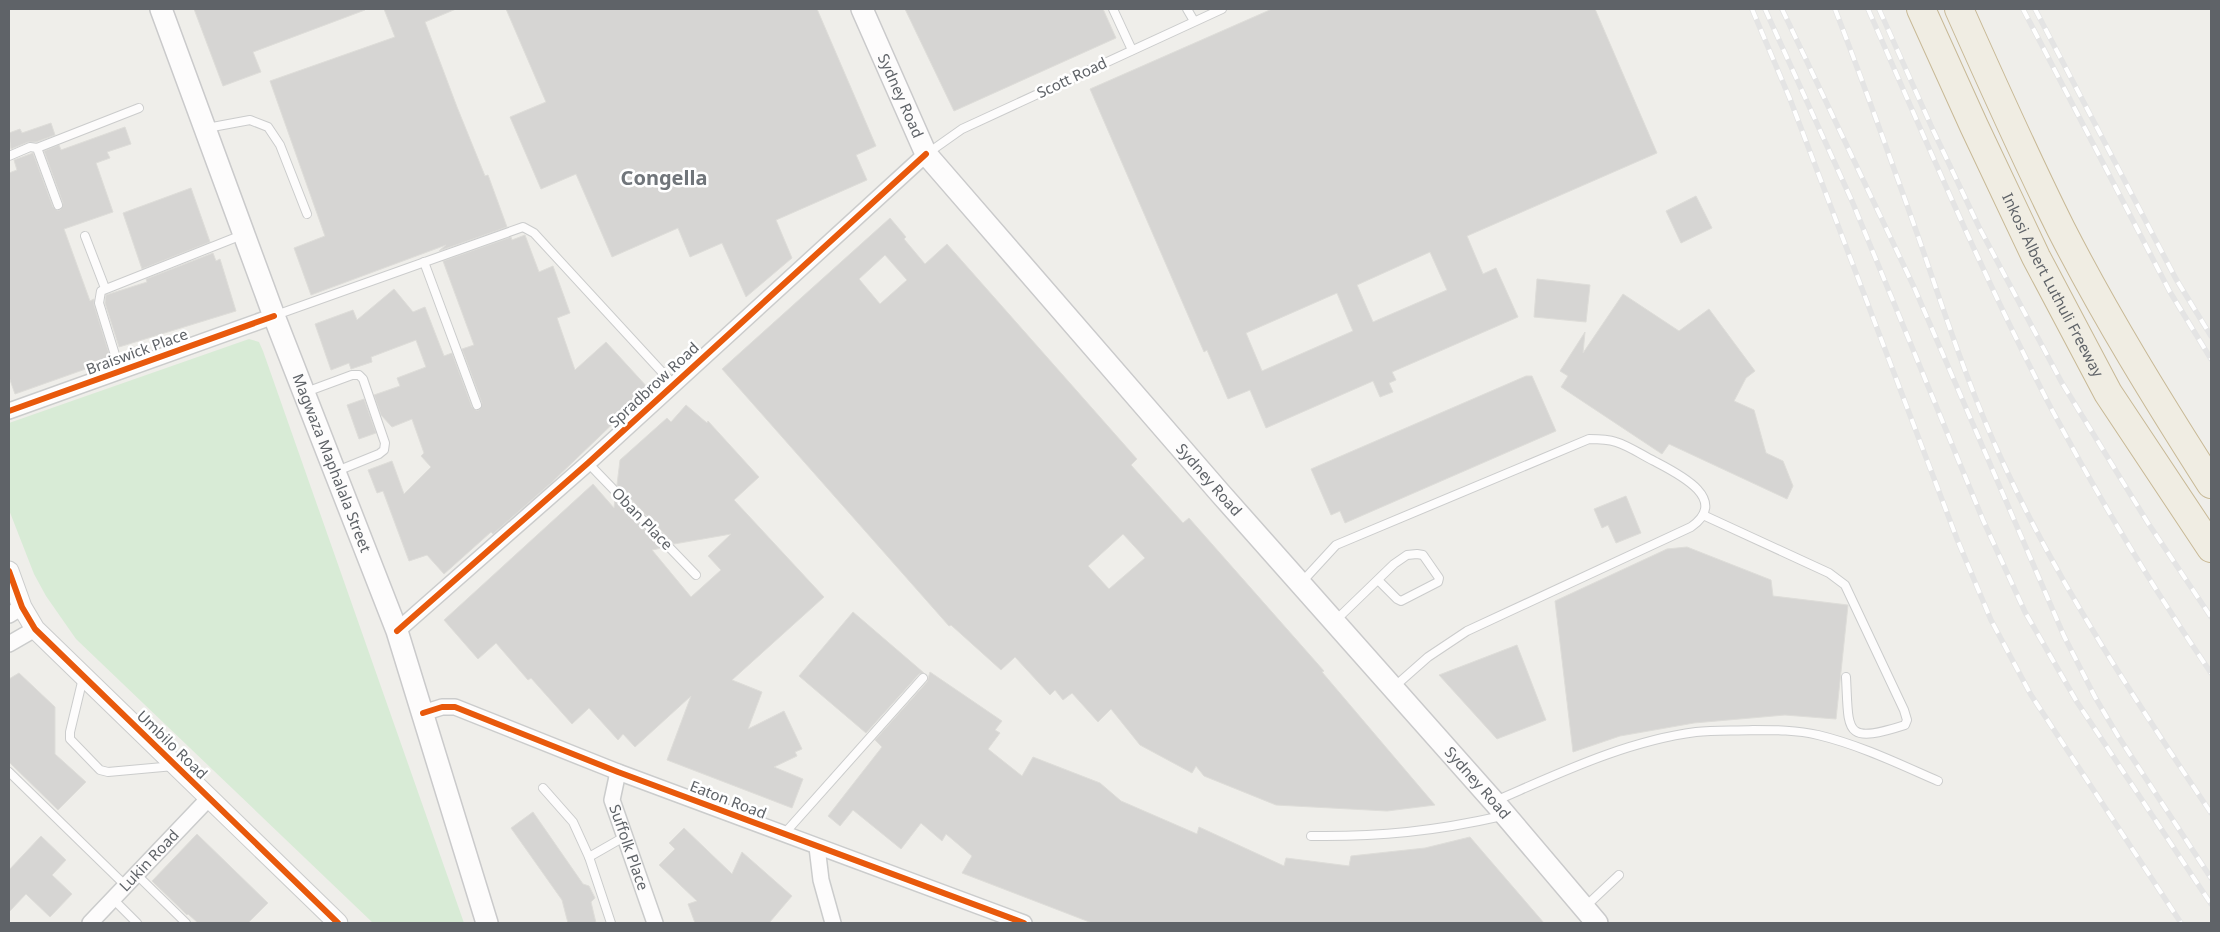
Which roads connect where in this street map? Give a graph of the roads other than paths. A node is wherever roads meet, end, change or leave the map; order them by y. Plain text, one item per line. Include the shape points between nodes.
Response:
1 (161, 9) edge
2 (862, 9) edge
3 (1113, 9) edge
4 (1187, 9) edge
5 (1222, 9) edge
6 (1921, 9) edge
7 (1959, 9) edge
8 (1194, 21) junction
9 (1132, 50) junction
10 (139, 108) dead end
11 (205, 129) junction
12 (37, 148) junction
13 (926, 154) junction
14 (9, 156) edge
15 (58, 205) dead end
16 (307, 214) dead end
17 (244, 234) junction
18 (85, 236) dead end
19 (424, 262) junction
20 (105, 288) junction
21 (274, 316) junction
22 (120, 371) junction
23 (673, 384) junction
24 (304, 393) junction
25 (477, 405) dead end
26 (9, 411) edge
27 (588, 463) junction
28 (335, 472) junction
29 (2211, 484) edge
30 (1703, 515) junction
31 (2211, 548) edge
32 (9, 571) edge
33 (696, 575) dead end
34 (1378, 580) junction
35 (1300, 584) junction
36 (16, 611) edge
37 (1334, 622) junction
38 (35, 629) junction
39 (397, 631) junction
40 (9, 644) edge
41 (83, 676) junction
42 (1846, 677) dead end
43 (923, 678) dead end
44 (1392, 689) junction
45 (423, 712) junction
46 (176, 766) junction
47 (9, 772) edge
48 (618, 772) junction
49 (1938, 781) dead end
50 (543, 788) dead end
51 (209, 798) junction
52 (1499, 809) junction
53 (784, 834) junction
54 (1311, 836) dead end
55 (624, 837) junction
56 (817, 847) junction
57 (589, 857) junction
58 (136, 874) junction
59 (1619, 875) dead end
60 (126, 886) junction
61 (112, 899) junction
62 (1590, 916) edge
63 (90, 923) edge
64 (136, 923) edge
65 (185, 923) edge
66 (338, 923) edge
67 (488, 923) edge
68 (611, 923) edge
69 (655, 923) edge
70 (833, 923) edge
71 (1024, 923) edge

1 - 11 main road, Magwaza Maphalala Street
2 - 13 main road, Sydney Road
3 - 9 lane
4 - 8 lane
5 - 8 lane, Scott Road
6 - 31 highway, Inkosi Albert Luthuli Freeway via 2036,258 2108,393
7 - 29 highway via 2020,146 2067,239 2160,405
8 - 9 lane, Scott Road
9 - 13 lane, Scott Road via 962,130
10 - 12 lane
11 - 16 lane via 250,120 268,127 280,145
11 - 17 main road, Magwaza Maphalala Street
12 - 14 lane via 30,147
12 - 15 lane
13 - 23 street, Spradbrow Road
13 - 35 main road, Sydney Road
17 - 20 lane
17 - 21 main road, Magwaza Maphalala Street
18 - 20 lane
19 - 21 lane
19 - 23 lane via 518,228 526,228
19 - 25 lane
20 - 22 lane via 98,303
21 - 22 street, Braiswick Place
21 - 24 main road, Magwaza Maphalala Street
22 - 26 street, Braiswick Place
23 - 27 street, Spradbrow Road
24 - 28 main road, Magwaza Maphalala Street
24 - 28 lane via 352,375 363,379 385,443 384,450
27 - 33 lane, Oban Place
27 - 39 street, Spradbrow Road
28 - 39 main road, Magwaza Maphalala Street
30 - 35 lane via 1705,506 1700,490 1685,478 1618,442 1604,438 1589,439 1336,545
30 - 42 lane via 1828,573 1845,585 1904,710 1905,725 1870,736 1856,732 1849,722
30 - 44 lane via 1691,527 1452,638
32 - 36 street, Umbilo Road
34 - 34 lane via 1402,601 1438,582 1439,578 1423,555 1411,554 1394,564
34 - 37 lane
35 - 37 main road, Sydney Road
36 - 38 street, Umbilo Road
37 - 44 main road, Sydney Road
38 - 40 street
38 - 41 street, Umbilo Road
39 - 45 main road, Magwaza Maphalala Street
41 - 46 street, Umbilo Road
41 - 46 lane via 70,739 100,770 118,772
43 - 53 lane
44 - 52 main road, Sydney Road
45 - 48 street, Eaton Road via 455,707
45 - 67 main road, Magwaza Maphalala Street
46 - 51 street, Umbilo Road
47 - 60 lane
48 - 53 street, Eaton Road
48 - 55 street, Suffolk Place via 612,800
49 - 52 lane via 1874,753 1816,734 1778,730 1714,731 1670,737 1583,763
50 - 57 lane via 574,822
51 - 58 street, Lukin Road
51 - 66 street, Umbilo Road
52 - 54 lane via 1418,832 1366,837
52 - 62 main road, Sydney Road
53 - 56 street, Eaton Road
55 - 57 lane
55 - 69 street, Suffolk Place
56 - 70 street
56 - 71 street, Eaton Road
57 - 68 lane
58 - 60 street, Lukin Road
58 - 65 lane
59 - 62 lane
60 - 61 street, Lukin Road
61 - 63 street, Lukin Road
61 - 64 lane

